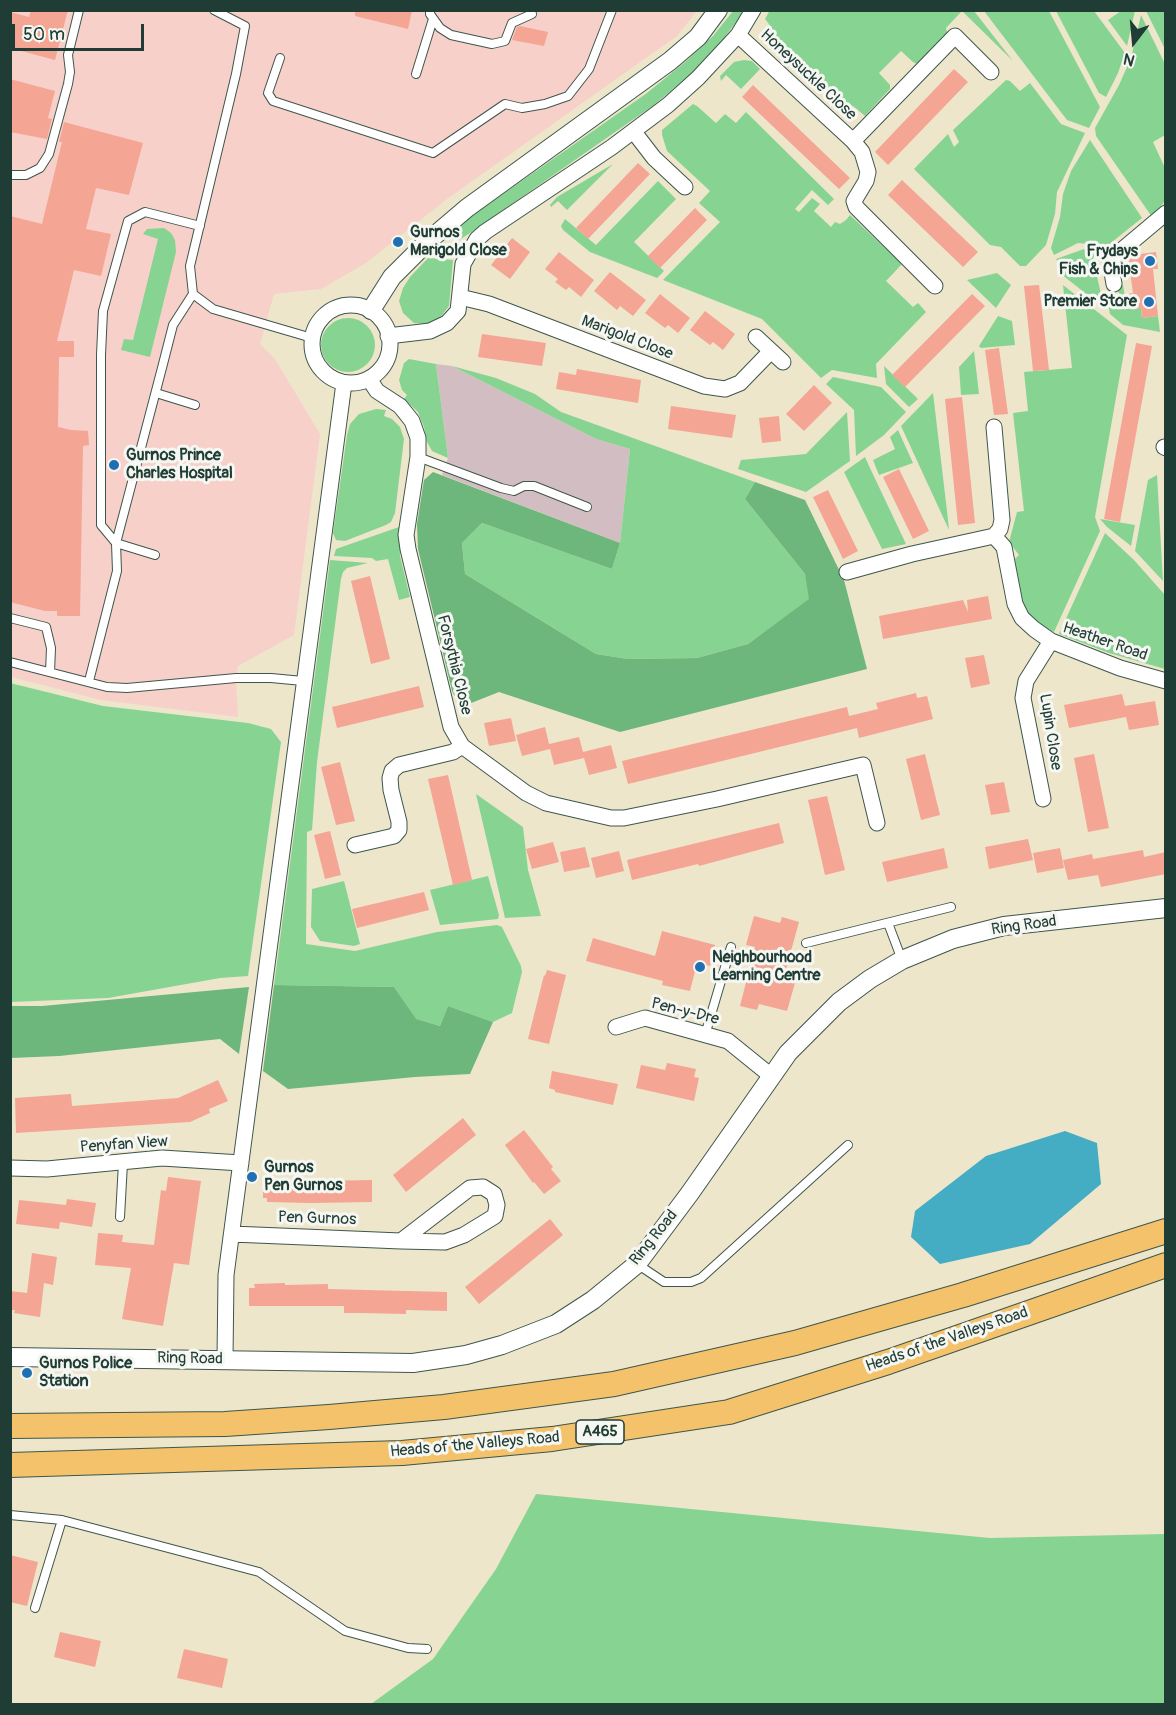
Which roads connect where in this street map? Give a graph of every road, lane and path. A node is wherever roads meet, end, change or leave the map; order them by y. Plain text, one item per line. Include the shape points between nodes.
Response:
1 (79, 10) edge
2 (214, 10) edge
3 (612, 10) edge
4 (718, 10) edge
5 (753, 10) edge
6 (532, 14) dead end
7 (432, 15) edge
8 (738, 35) junction
9 (280, 58) dead end
10 (991, 72) dead end
11 (416, 74) dead end
12 (634, 132) junction
13 (853, 141) junction
14 (10, 175) edge
15 (685, 186) dead end
16 (1166, 213) edge
17 (200, 226) junction
18 (1114, 284) dead end
19 (935, 286) dead end
20 (193, 294) junction
21 (460, 297) junction
22 (371, 310) junction
23 (388, 336) junction
24 (312, 338) junction
25 (756, 338) dead end
26 (771, 351) junction
27 (783, 362) dead end
28 (369, 379) junction
29 (344, 383) junction
30 (156, 393) junction
31 (195, 405) dead end
32 (994, 427) dead end
33 (418, 457) junction
34 (586, 507) dead end
35 (994, 536) junction
36 (116, 543) junction
37 (155, 555) dead end
38 (847, 572) dead end
39 (10, 618) edge
40 (1051, 641) junction
41 (10, 662) edge
42 (50, 672) junction
43 (89, 681) junction
44 (303, 681) junction
45 (1166, 681) edge
46 (462, 746) junction
47 (1043, 799) dead end
48 (878, 823) dead end
49 (355, 845) dead end
50 (951, 907) dead end
51 (1166, 908) edge
52 (888, 923) junction
53 (806, 943) dead end
54 (731, 947) dead end
55 (902, 960) junction
56 (616, 1027) dead end
57 (705, 1035) junction
58 (770, 1075) junction
59 (848, 1145) dead end
60 (123, 1162) junction
61 (241, 1163) junction
62 (10, 1168) edge
63 (120, 1216) dead end
64 (1166, 1231) edge
65 (232, 1234) junction
66 (401, 1241) junction
67 (637, 1264) junction
68 (1166, 1265) edge
69 (10, 1357) edge
70 (225, 1359) junction
71 (10, 1426) edge
72 (10, 1465) edge
73 (10, 1515) edge
74 (62, 1520) junction
75 (35, 1608) dead end
76 (428, 1649) dead end

1 - 14 lane via 68,55 68,84 49,154 40,168 26,176
2 - 17 lane via 245,26
3 - 9 lane via 589,69 568,96 522,108 505,104 433,153 273,101 268,93
4 - 22 street via 698,37 670,61 467,208 427,242 392,277
5 - 8 street
6 - 7 lane via 512,23 505,41 492,44 451,35
7 - 11 lane
8 - 12 street via 698,78
8 - 13 street, Honeysuckle Close
10 - 13 street, Honeysuckle Close via 955,36
12 - 15 street via 654,158
12 - 21 street via 477,239 463,264
13 - 19 street, Honeysuckle Close via 862,152 868,172 854,201 856,207
16 - 18 street via 1110,260
17 - 20 lane via 190,266
17 - 36 lane via 145,212 128,221 103,311 101,525
20 - 24 lane via 213,309
20 - 30 lane via 173,325
21 - 23 street via 458,311 447,323 430,331
21 - 26 street, Marigold Close via 489,304 704,386 724,389 740,383
22 - 23 street via 384,322
22 - 24 street via 353,305 330,310 315,327
23 - 28 street via 387,361
24 - 29 street via 312,350 323,372
25 - 26 street
26 - 27 street
28 - 29 street
28 - 33 street, Forsythia Close via 412,421 418,438
29 - 44 street
30 - 31 lane
30 - 36 lane
32 - 35 street via 1002,520
33 - 34 lane via 501,488 514,491 534,486
33 - 46 street, Forsythia Close via 406,535 408,549 451,727
35 - 38 street
35 - 40 street, Heather Road via 1004,547 1013,597 1022,618
36 - 37 lane
36 - 43 lane via 117,571
39 - 42 lane via 45,627 51,648
40 - 45 street, Heather Road via 1119,668
40 - 47 street, Lupin Close via 1026,681 1023,698
41 - 42 lane
42 - 43 lane
43 - 44 lane via 127,688 236,678
44 - 61 street
46 - 48 street, Forsythia Close via 526,793 611,818 717,799 863,765
46 - 49 street via 453,752 399,765 392,771 391,790 399,830 394,836
50 - 52 lane
51 - 55 street, Ring Road via 1004,926 953,939
52 - 53 lane
52 - 55 lane
54 - 57 lane
55 - 58 street, Ring Road via 839,1002
56 - 57 street, Pen-y-Dre via 645,1018
57 - 58 street, Pen-y-Dre via 728,1041
58 - 67 street, Ring Road
59 - 67 lane via 701,1278 664,1282
60 - 61 street, Penyfan View via 162,1158
60 - 62 street, Penyfan View
60 - 63 lane
61 - 65 street
64 - 71 highway via 795,1343 614,1384 444,1407 329,1417 225,1424
65 - 66 street, Pen Gurnos
65 - 70 street via 226,1275
66 - 66 street, Pen Gurnos via 445,1242 464,1236 495,1216 494,1194 483,1187 470,1188
67 - 70 street, Ring Road via 556,1324 466,1355 413,1363
68 - 72 highway, Heads of the Valleys Road / A465 via 888,1362 729,1412 552,1439 402,1453
69 - 70 street, Ring Road
73 - 74 lane
74 - 75 lane
74 - 76 lane via 259,1572 345,1631 408,1648

